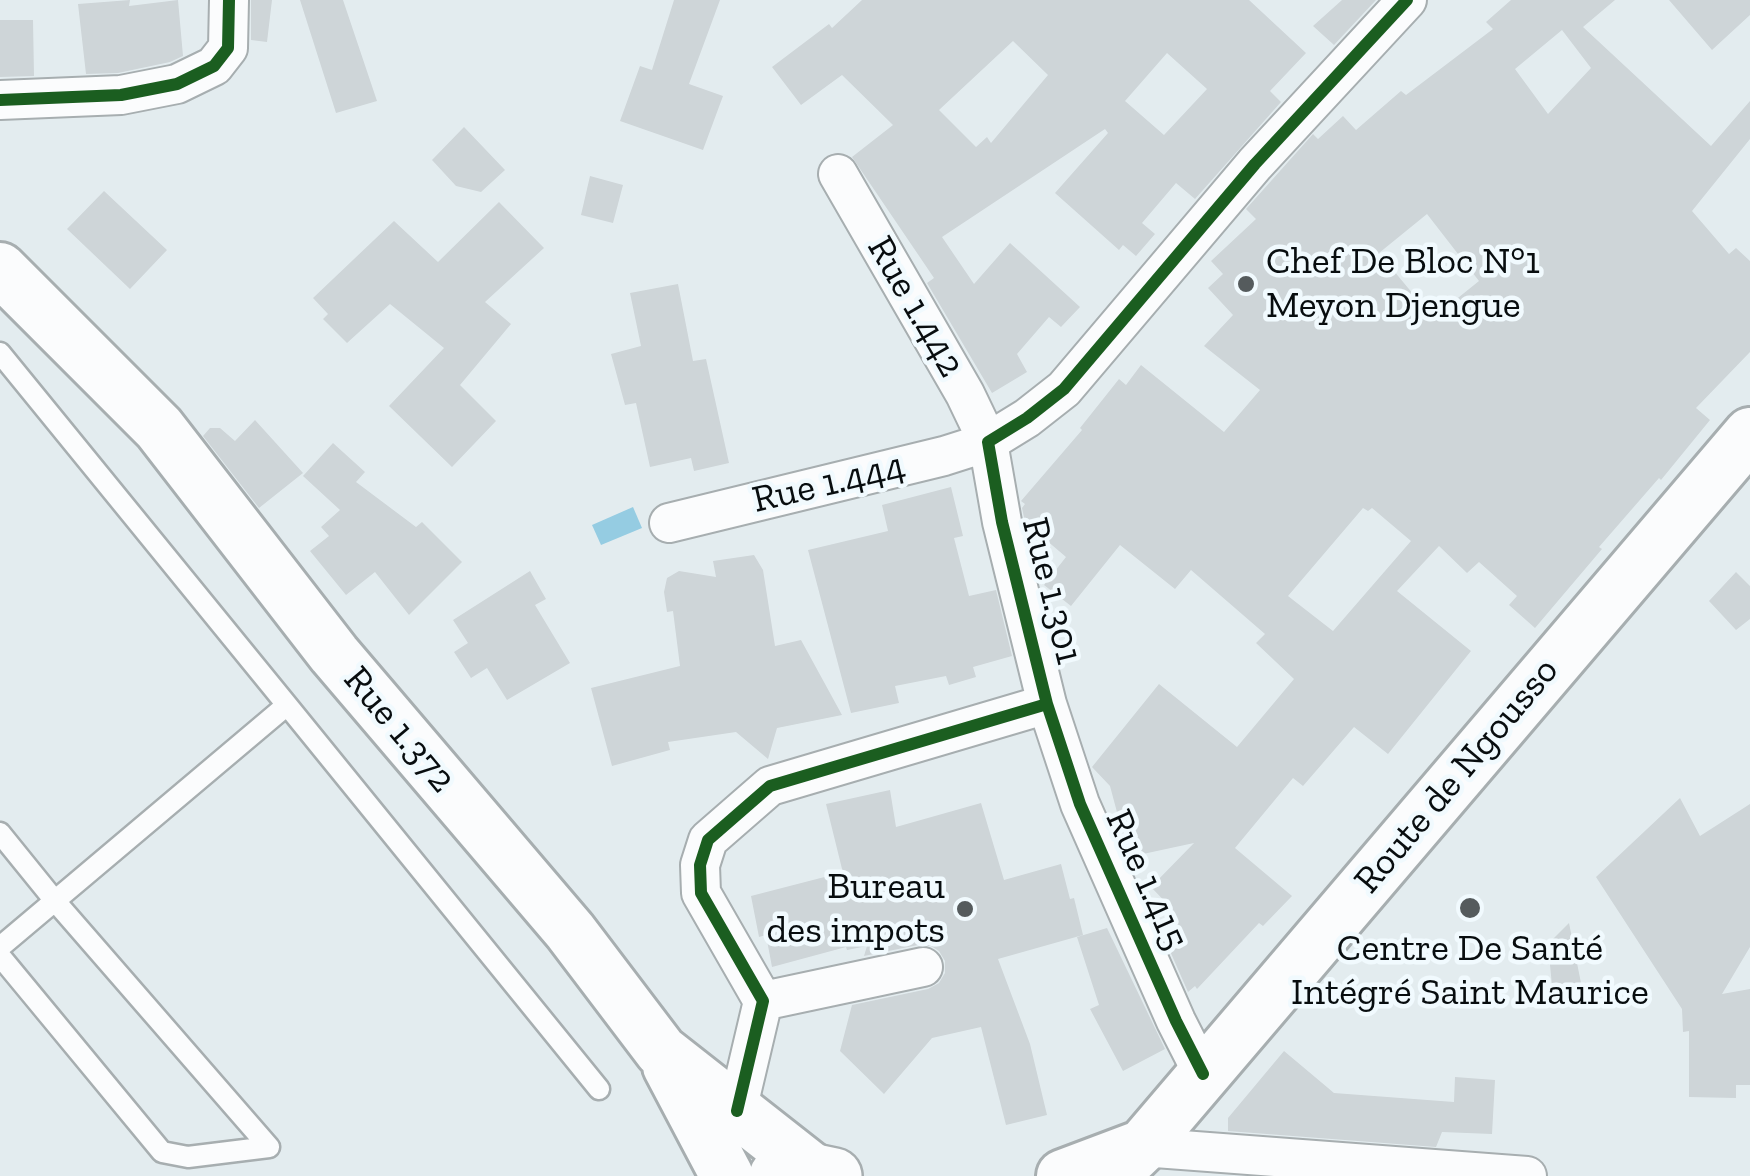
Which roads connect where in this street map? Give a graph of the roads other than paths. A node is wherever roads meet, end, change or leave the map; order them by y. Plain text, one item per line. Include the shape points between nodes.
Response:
1 (229, 0) edge
2 (1408, 0) edge
3 (0, 100) edge
4 (838, 174) dead end
5 (0, 269) edge
6 (0, 300) edge
7 (55, 322) junction
8 (0, 353) edge
9 (1750, 434) edge
10 (988, 442) junction
11 (670, 523) dead end
12 (1047, 704) junction
13 (287, 705) junction
14 (0, 833) edge
15 (54, 901) junction
16 (0, 947) edge
17 (0, 956) edge
18 (923, 967) dead end
19 (763, 1001) junction
20 (661, 1051) junction
21 (1203, 1074) junction
22 (598, 1089) dead end
23 (737, 1111) junction
24 (1127, 1161) edge
25 (809, 1175) edge
26 (727, 1176) edge
27 (1064, 1176) edge
28 (1527, 1176) edge

1 - 3 street via 228,48 214,66 177,84 122,95
2 - 10 street via 1255,164 1064,389
4 - 10 street, Rue 1.442
5 - 7 main road, Rue 1.372
6 - 7 main road
7 - 20 main road, Rue 1.372 via 159,428 334,654 570,931
8 - 13 lane
9 - 21 main road, Route de Ngousso
10 - 11 street, Rue 1.444
10 - 12 street, Rue 1.301
12 - 19 street, Rue 1.301 via 770,786 708,840 700,893
12 - 21 street, Rue 1.415 via 1080,804
13 - 15 lane
13 - 22 lane
14 - 15 lane
15 - 16 lane
15 - 17 lane via 269,1147 188,1157 162,1152
18 - 19 street
19 - 23 street
20 - 23 main road, Rue 1.372
20 - 26 main road
21 - 24 main road, Route de Ngousso
23 - 25 main road, Rue 1.372
24 - 27 main road, Route de Ngousso
24 - 28 street

